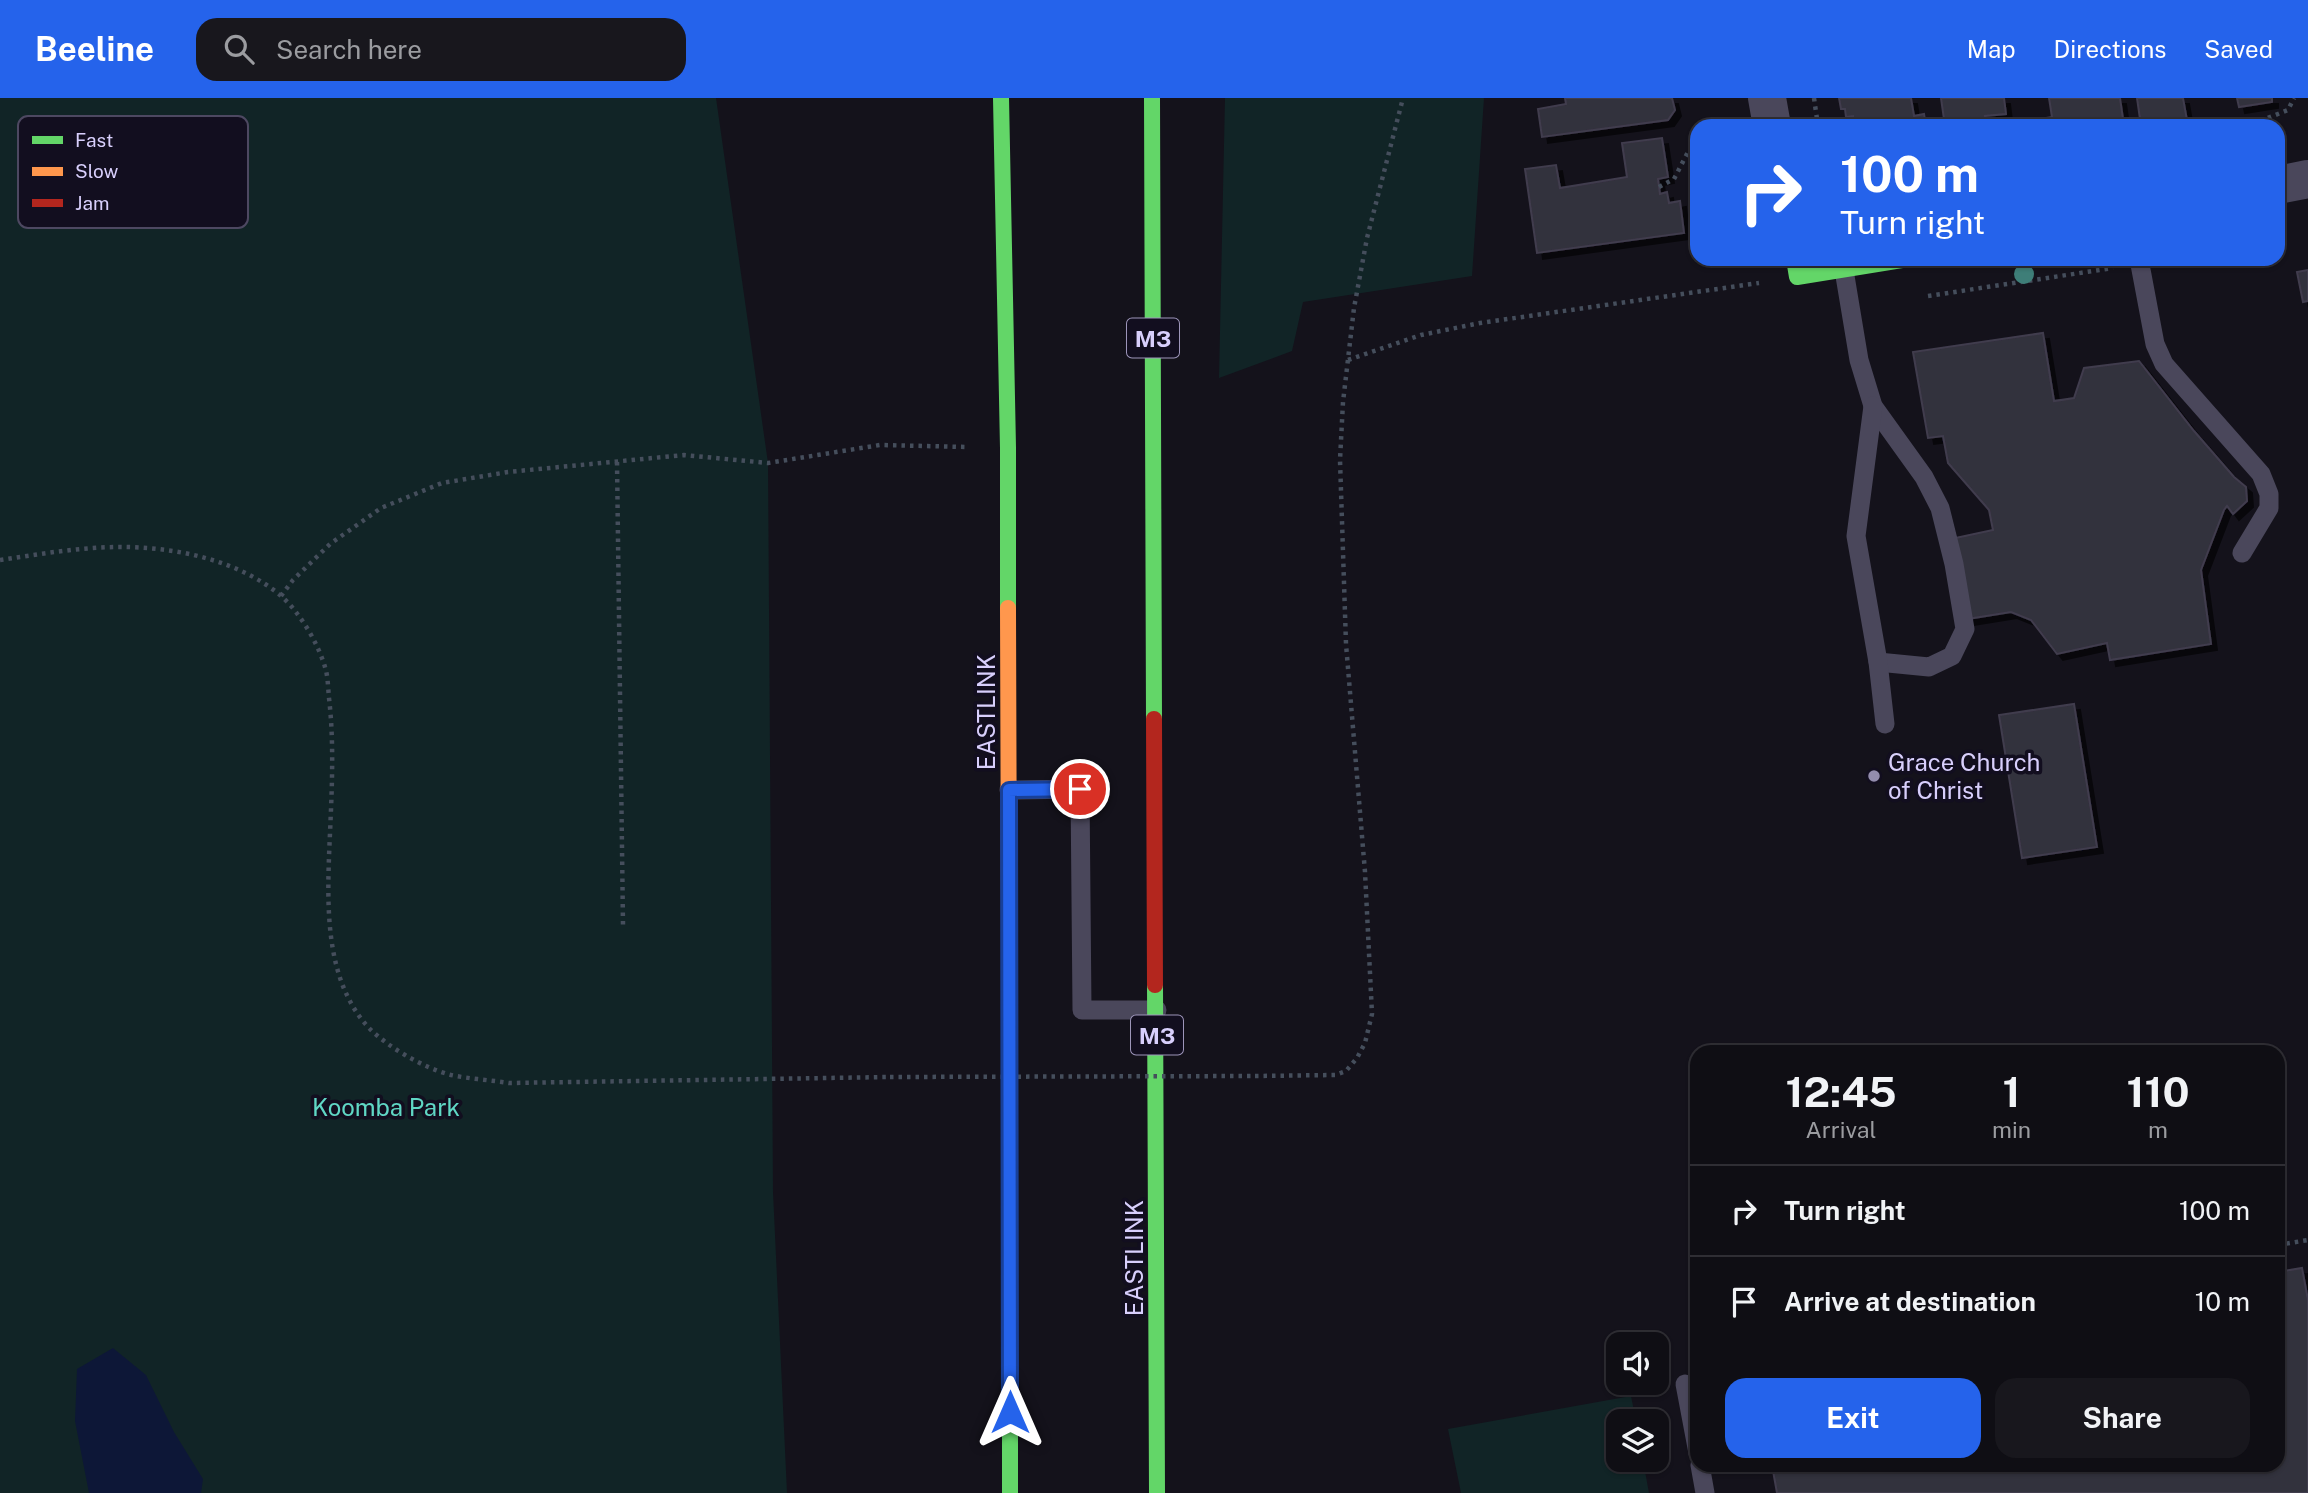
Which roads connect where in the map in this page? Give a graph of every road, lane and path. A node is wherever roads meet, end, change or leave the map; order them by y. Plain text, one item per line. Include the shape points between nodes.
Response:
1 (1001, 98) edge
2 (1152, 98) edge
3 (1403, 98) edge
4 (1767, 98) edge
5 (1814, 98) edge
6 (2294, 98) edge
7 (1771, 119) edge
8 (1817, 119) edge
9 (2265, 119) edge
10 (1689, 149) dead end
11 (2308, 179) edge
12 (2285, 184) edge
13 (1659, 187) dead end
14 (1795, 266) edge
15 (1867, 266) edge
16 (1907, 266) edge
17 (2109, 266) edge
18 (2141, 266) edge
19 (1844, 270) junction
20 (1797, 277) junction
21 (1349, 360) junction
22 (1873, 406) junction
23 (1008, 449) junction
24 (617, 463) junction
25 (2242, 552) dead end
26 (0, 560) edge
27 (281, 596) junction
28 (1878, 662) junction
29 (1885, 724) dead end
30 (1009, 790) junction
31 (623, 925) dead end
32 (1157, 1010) junction
33 (2308, 1240) edge
34 (2285, 1244) edge
35 (1685, 1384) dead end
36 (1690, 1411) edge
37 (1701, 1472) edge
38 (1010, 1493) edge
39 (1157, 1493) edge
40 (1705, 1493) edge

1 - 23 main road, EASTLINK
2 - 32 main road, EASTLINK / M3
3 - 21 path via 1367,238 1353,307
4 - 7 street
5 - 8 path
6 - 9 path via 2288,110
10 - 13 path via 1674,179
11 - 12 street
14 - 20 main road
15 - 19 main road
16 - 17 path via 1910,298
18 - 25 lane via 2155,344 2164,364 2261,474 2269,494 2269,508
19 - 20 main road
19 - 22 lane via 1859,360
20 - 21 path via 1480,323 1421,335
21 - 27 path, bridge via 1340,460 1346,644 1372,1014 1357,1058 1346,1071 1335,1075 838,1076 509,1083 450,1075 402,1054 369,1027 345,992 335,958 328,893 332,723 326,668 309,631
22 - 28 lane via 1856,536
22 - 28 lane via 1924,477 1940,508 1965,629 1952,656 1929,667
23 - 24 path via 880,445 768,463 684,455
23 - 30 main road, EASTLINK
24 - 27 path via 442,483 381,508 330,544
24 - 31 path
26 - 27 path via 121,547 184,552 241,571
28 - 29 lane
30 - 32 lane via 1080,789 1082,1010
30 - 38 main road, EASTLINK
32 - 39 main road, EASTLINK / M3
33 - 34 path
35 - 36 lane
37 - 40 lane

